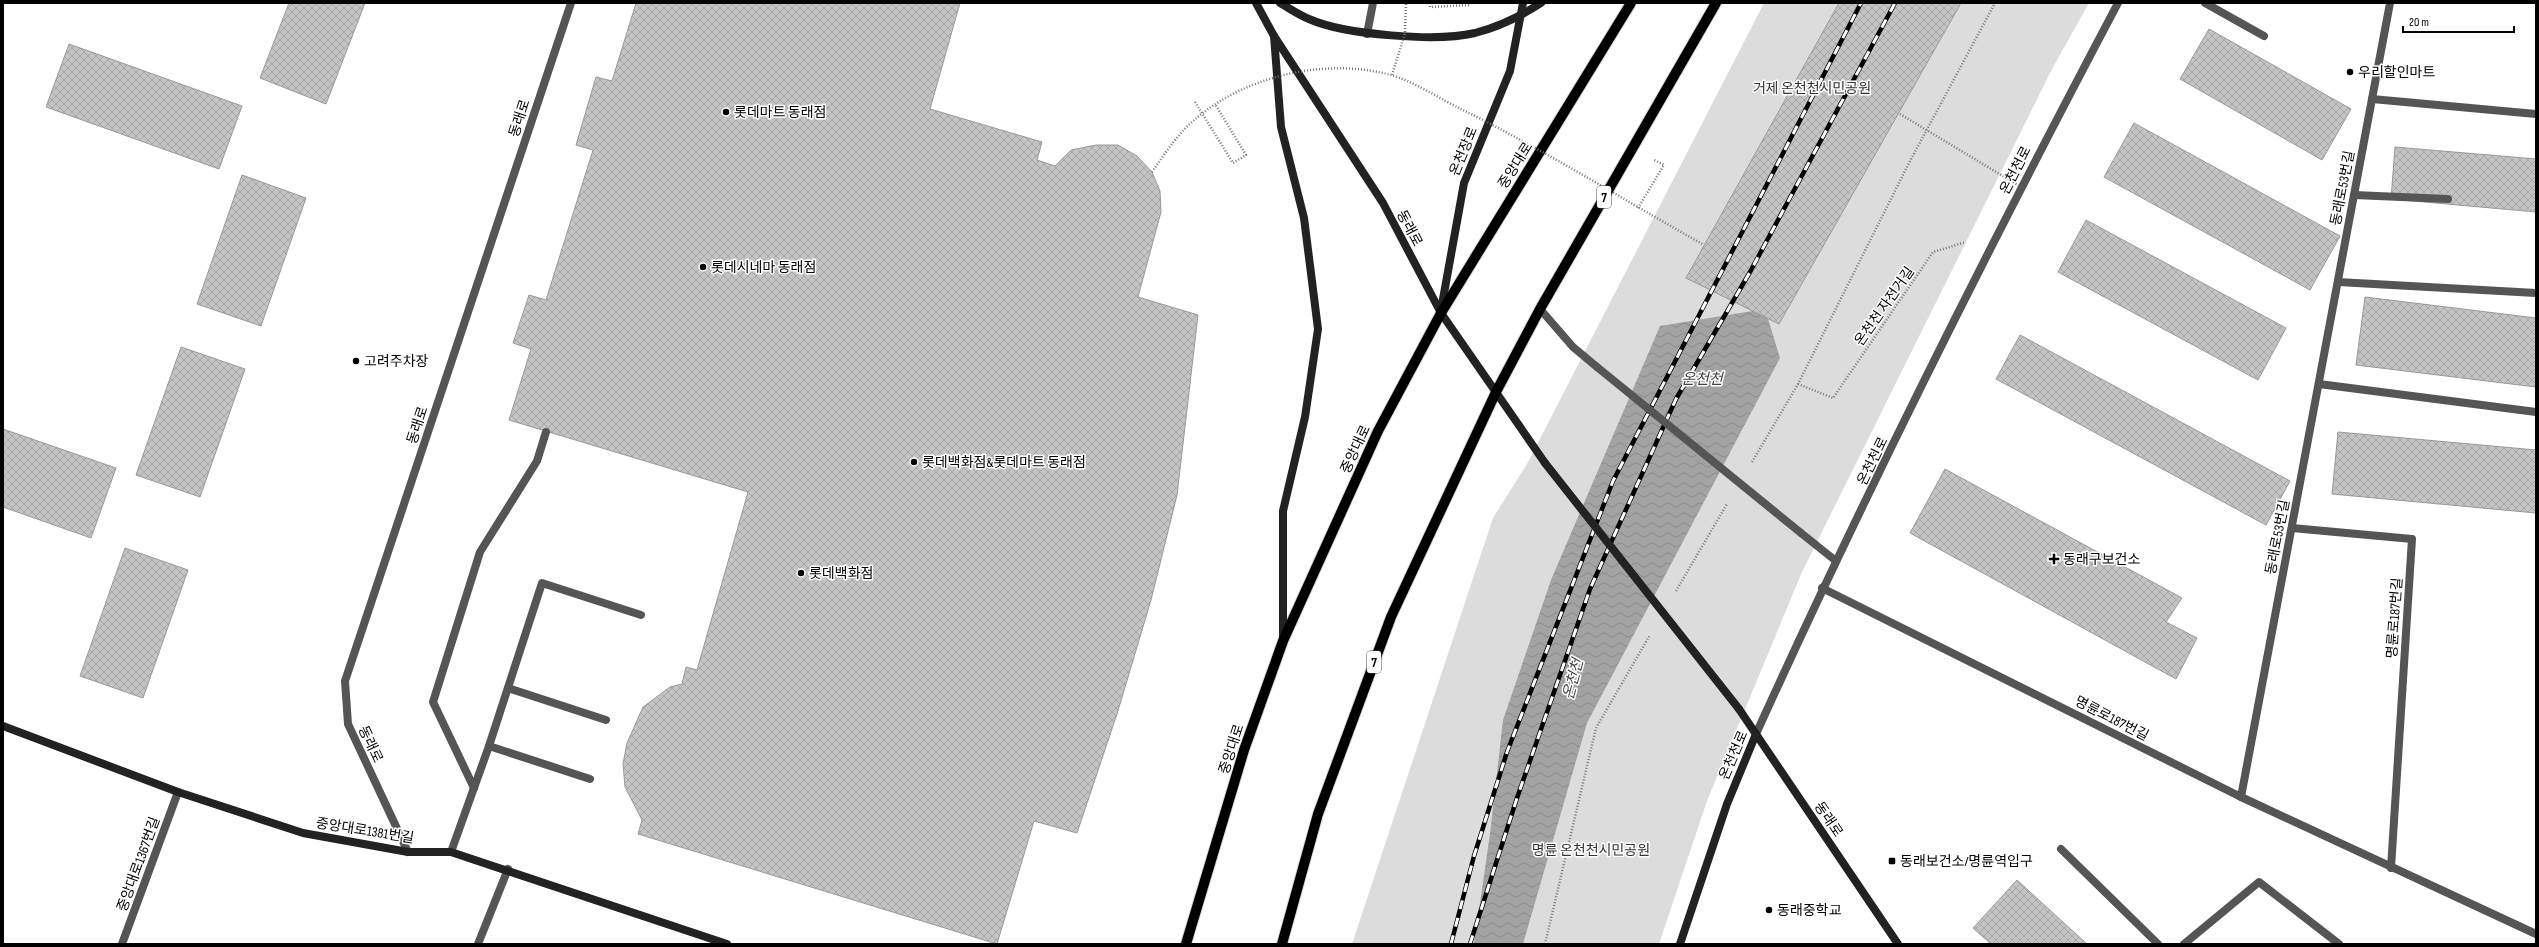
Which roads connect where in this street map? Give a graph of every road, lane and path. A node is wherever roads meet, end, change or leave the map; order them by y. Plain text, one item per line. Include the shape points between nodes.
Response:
1 (571, 3) edge
2 (1256, 3) edge
3 (1280, 3) edge
4 (1373, 3) edge
5 (1406, 3) edge
6 (1430, 3) edge
7 (1469, 3) edge
8 (1523, 3) edge
9 (1541, 3) edge
10 (1631, 3) edge
11 (1716, 3) edge
12 (2118, 3) edge
13 (2205, 3) edge
14 (2390, 3) edge
15 (1521, 16) junction
16 (1367, 34) junction
17 (1274, 36) junction
18 (2264, 36) dead end
19 (1392, 76) junction
20 (2372, 99) junction
21 (1195, 102) dead end
22 (1215, 104) junction
23 (1900, 114) dead end
24 (2536, 114) edge
25 (1152, 172) dead end
26 (2021, 187) junction
27 (2354, 195) junction
28 (2448, 199) dead end
29 (1999, 231) junction
30 (1704, 245) dead end
31 (2338, 282) junction
32 (2536, 293) edge
33 (1540, 309) junction
34 (1440, 313) junction
35 (1798, 384) dead end
36 (2319, 384) junction
37 (1496, 392) junction
38 (2536, 412) edge
39 (546, 432) dead end
40 (2292, 528) junction
41 (1836, 561) junction
42 (1822, 588) junction
43 (641, 615) dead end
44 (1283, 641) junction
45 (508, 688) junction
46 (606, 720) dead end
47 (3, 726) edge
48 (1756, 734) junction
49 (489, 746) junction
50 (590, 779) dead end
51 (474, 788) junction
52 (178, 792) junction
53 (2241, 797) junction
54 (2061, 849) dead end
55 (408, 852) junction
56 (451, 852) junction
57 (2391, 868) junction
58 (508, 869) junction
59 (2536, 934) edge
60 (122, 944) edge
61 (478, 944) edge
62 (727, 944) edge
63 (1186, 944) edge
64 (1282, 944) edge
65 (1680, 944) edge
66 (1898, 944) edge
67 (2158, 944) edge
68 (2184, 944) edge
69 (2339, 944) edge

1 - 55 street, 동래로 via 345,681 348,724
2 - 17 main road, 동래로
3 - 16 main road via 1310,20
4 - 16 street
5 - 19 path, bridge via 1405,33
6 - 7 path via 1430,7
8 - 15 main road, 온천장로
9 - 15 main road
10 - 34 main road, 중앙대로
11 - 33 main road, 7
12 - 26 street, 온천천로
13 - 18 street
14 - 20 street, 동래로53번길
15 - 16 main road via 1474,33 1426,37
15 - 34 main road, 온천장로 via 1510,71 1464,183
17 - 34 main road, 동래로 via 1383,203
17 - 44 main road via 1281,127 1304,218 1318,330 1305,417 1283,511
19 - 22 path, bridge via 1347,68 1304,71 1240,91
19 - 30 path, bridge via 1525,141
20 - 24 street
20 - 27 street, 동래로53번길
21 - 22 path via 1233,163 1246,155
22 - 25 path, bridge via 1191,123 1169,147
23 - 26 path, bridge
26 - 29 street, 온천천로
27 - 28 street
27 - 31 street, 동래로53번길
29 - 35 path, 온천천 자전거길 via 1934,252 1833,398
29 - 41 street, 온천천로
31 - 32 street
31 - 36 street, 동래로53번길
33 - 37 main road, 7
33 - 41 street, bridge via 1573,347
34 - 37 main road, 동래로
34 - 44 main road, 중앙대로 via 1378,431
36 - 38 street
36 - 40 street, 동래로53번길
37 - 48 main road, 동래로, bridge via 1545,463
37 - 64 main road, 7 via 1391,617 1318,814
39 - 51 street via 537,461 480,552 433,702
40 - 53 street, 동래로53번길
40 - 57 street, 명륜로187번길 via 2412,539
41 - 42 street, 온천천로
42 - 48 street, 온천천로
42 - 53 street, 명륜로187번길
43 - 45 street via 542,584
44 - 63 main road, 중앙대로 via 1244,750
45 - 46 street
45 - 49 street
47 - 52 main road, 중앙대로1381번길
48 - 65 main road, 온천천로 via 1726,804
48 - 66 main road, 동래로
49 - 50 street
49 - 51 street
51 - 56 street
52 - 55 main road, 중앙대로1381번길 via 303,833
52 - 60 street, 중앙대로1367번길
53 - 57 street, 명륜로187번길
54 - 67 street
55 - 56 main road, 중앙대로1381번길
56 - 58 main road, 중앙대로1381번길
57 - 59 street, 명륜로187번길
58 - 61 street
58 - 62 main road, 중앙대로1381번길
68 - 69 street via 2259,882

